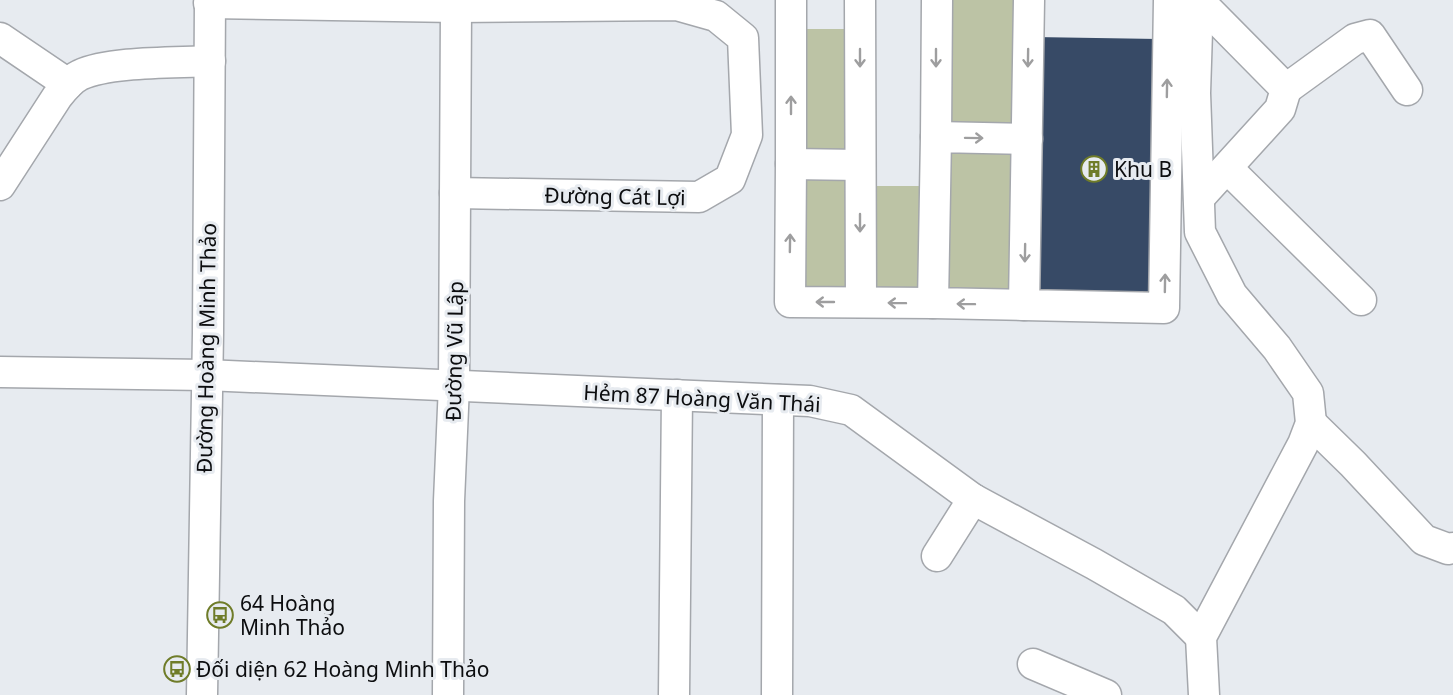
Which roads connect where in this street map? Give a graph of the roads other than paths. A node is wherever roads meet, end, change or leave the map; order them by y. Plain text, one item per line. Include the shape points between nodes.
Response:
1 (791, 0) edge
2 (860, 0) edge
3 (937, 0) edge
4 (1029, 0) edge
5 (1168, 0) edge
6 (1198, 0) edge
7 (210, 2) edge
8 (456, 7) junction
9 (0, 38) edge
10 (210, 61) junction
11 (68, 84) junction
12 (1286, 89) junction
13 (1407, 90) dead end
14 (936, 137) junction
15 (1027, 139) junction
16 (791, 164) junction
17 (860, 165) junction
18 (1227, 168) junction
19 (0, 185) edge
20 (455, 193) junction
21 (1199, 198) junction
22 (1360, 300) dead end
23 (861, 302) junction
24 (933, 303) junction
25 (1024, 305) junction
26 (0, 372) edge
27 (206, 375) junction
28 (454, 386) junction
29 (678, 395) junction
30 (778, 400) junction
31 (1311, 423) junction
32 (973, 500) junction
33 (1453, 548) edge
34 (938, 556) dead end
35 (1201, 637) junction
36 (1033, 664) dead end
37 (202, 695) edge
38 (448, 695) edge
39 (674, 695) edge
40 (777, 695) edge
41 (1106, 695) edge
42 (1204, 695) edge

16 -> 1 street
2 -> 17 street
3 -> 14 street
4 -> 15 street
25 -> 5 street via 1164,308
6 - 12 street
6 - 21 street
7 - 8 street, Đường Cát Lợi
7 - 10 street, Đường Hoàng Minh Thảo
8 - 20 street, Đường Vũ Lập
8 - 20 street, Đường Cát Lợi via 677,5 716,16 743,38 747,135 730,179 699,198
9 - 11 street
10 - 11 street via 119,66 80,75
10 - 27 street, Đường Hoàng Minh Thảo
11 - 19 street
12 - 13 street via 1355,39 1370,35
12 - 18 street via 1280,109
14 -> 15 street
14 - 24 street
15 -> 25 street
16 - 17 street
23 -> 16 street via 790,302
17 -> 23 street
18 - 21 street
18 - 22 street
20 - 28 street, Đường Vũ Lập
21 - 31 street via 1200,232 1232,295 1277,348 1308,393
24 -> 23 street
25 -> 24 street
26 - 27 street, Hẻm 87 Hoàng Văn Thái
27 - 28 street, Hẻm 87 Hoàng Văn Thái
27 - 37 street, Đường Hoàng Minh Thảo
28 - 29 street, Hẻm 87 Hoàng Văn Thái
28 - 38 street, Đường Vũ Lập via 448,501
29 - 30 street, Hẻm 87 Hoàng Văn Thái
29 - 39 street
30 - 32 street, Hẻm 87 Hoàng Văn Thái via 810,401 851,410
30 - 40 street
31 - 33 street via 1424,540
31 - 35 street
32 - 34 street
32 - 35 street, Hẻm 87 Hoàng Văn Thái via 1174,610
35 - 42 street
36 - 41 street

